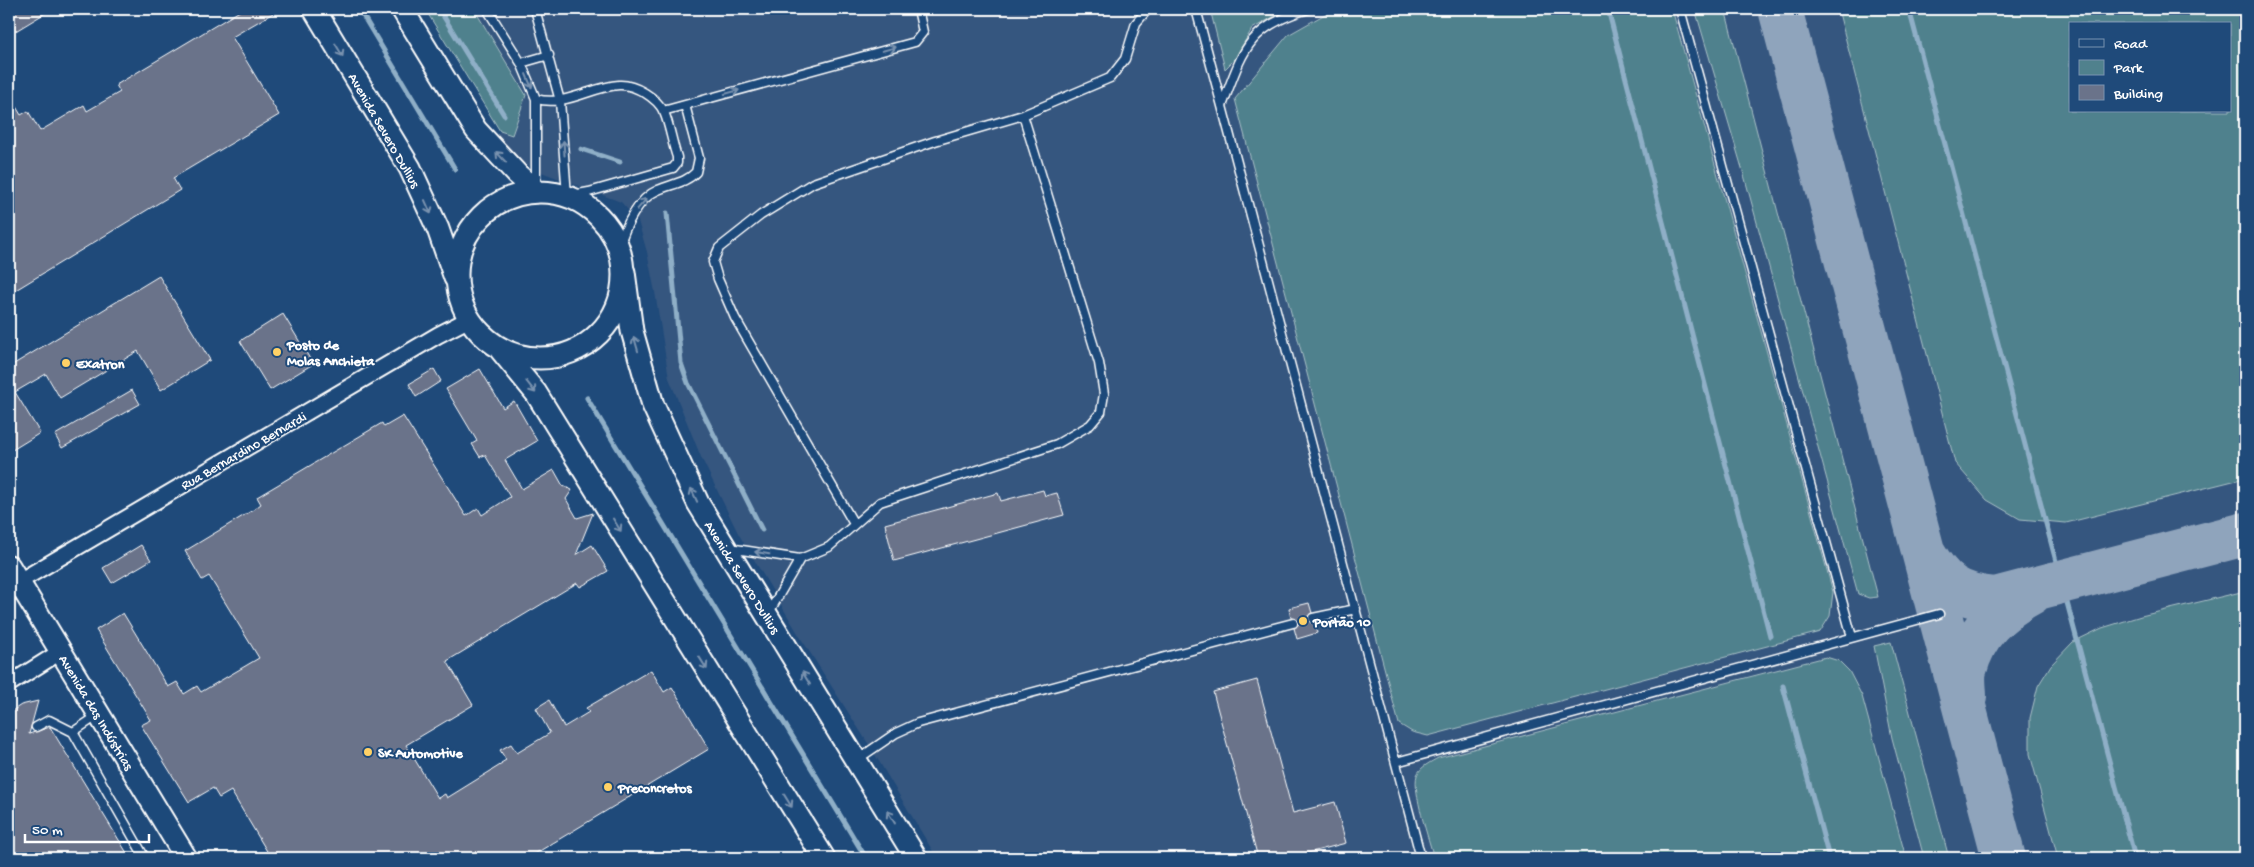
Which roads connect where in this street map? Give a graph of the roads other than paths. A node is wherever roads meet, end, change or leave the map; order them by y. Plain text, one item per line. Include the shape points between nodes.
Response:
1 (314, 9) edge
2 (402, 9) edge
3 (487, 9) edge
4 (535, 9) edge
5 (918, 9) edge
6 (1148, 9) edge
7 (1196, 9) edge
8 (1308, 9) edge
9 (1680, 9) edge
10 (548, 55) junction
11 (521, 63) junction
12 (536, 99) junction
13 (560, 101) junction
14 (685, 105) junction
15 (1222, 106) junction
16 (663, 111) junction
17 (1023, 115) junction
18 (536, 191) junction
19 (567, 196) junction
20 (619, 246) junction
21 (624, 272) junction
22 (457, 284) junction
23 (469, 320) junction
24 (500, 349) junction
25 (854, 524) junction
26 (725, 547) junction
27 (800, 560) junction
28 (14, 574) edge
29 (1356, 609) junction
30 (1939, 614) dead end
31 (767, 615) junction
32 (1313, 618) dead end
33 (1293, 624) dead end
34 (1852, 637) junction
35 (60, 652) junction
36 (9, 684) edge
37 (99, 715) junction
38 (36, 727) dead end
39 (73, 732) junction
40 (856, 760) junction
41 (1396, 762) junction
42 (145, 858) edge
43 (186, 858) edge
44 (824, 858) edge
45 (916, 858) edge
46 (1421, 858) edge

1 -> 22 main road, Avenida Severo Dullius via 410,168 438,229
18 -> 2 main road via 476,130
3 - 11 lane
4 - 10 lane
14 -> 5 lane via 915,42 923,32
6 - 17 lane via 1136,23 1125,59 1110,78
7 - 15 lane
8 - 15 lane via 1286,15 1265,27 1242,53
9 - 34 lane
10 - 11 lane
10 - 13 lane
11 -> 12 lane
12 - 13 lane
12 - 18 lane
13 - 16 lane via 619,85 638,89
19 -> 13 lane
14 - 16 lane
20 -> 14 lane via 627,224 644,200 655,190 686,180 696,172 699,158
15 - 29 lane
16 - 19 lane via 676,157 673,168
17 - 25 lane via 1099,363 1104,394 1101,412 1090,425 1056,444 880,502
17 - 25 lane via 813,182 761,215 720,248 713,262 735,318
18 - 19 main road
18 - 22 main road via 503,200 472,226 462,244
19 - 20 main road via 588,207 606,224
20 - 21 main road
21 - 24 main road via 622,295 614,316 583,348 562,357 540,360
26 -> 21 main road, Avenida Severo Dullius via 698,503 653,405 632,330
22 - 23 main road
23 - 24 main road
23 - 28 street, Rua Bernardino Bernardi
24 -> 44 main road via 536,393
25 - 27 lane via 829,547
27 -> 26 lane
26 - 31 main road, Avenida Severo Dullius
27 - 31 lane
28 - 35 main road, Avenida das Indústrias
29 - 32 lane
29 - 41 lane
30 - 34 lane
40 -> 31 main road, Avenida Severo Dullius
33 - 40 lane via 918,723
34 - 41 lane
35 - 36 street
35 - 37 main road, Avenida das Indústrias
37 - 39 lane
37 - 43 main road, Avenida das Indústrias
38 - 39 lane via 49,720
39 - 42 lane
45 -> 40 main road, Avenida Severo Dullius
41 - 46 lane

